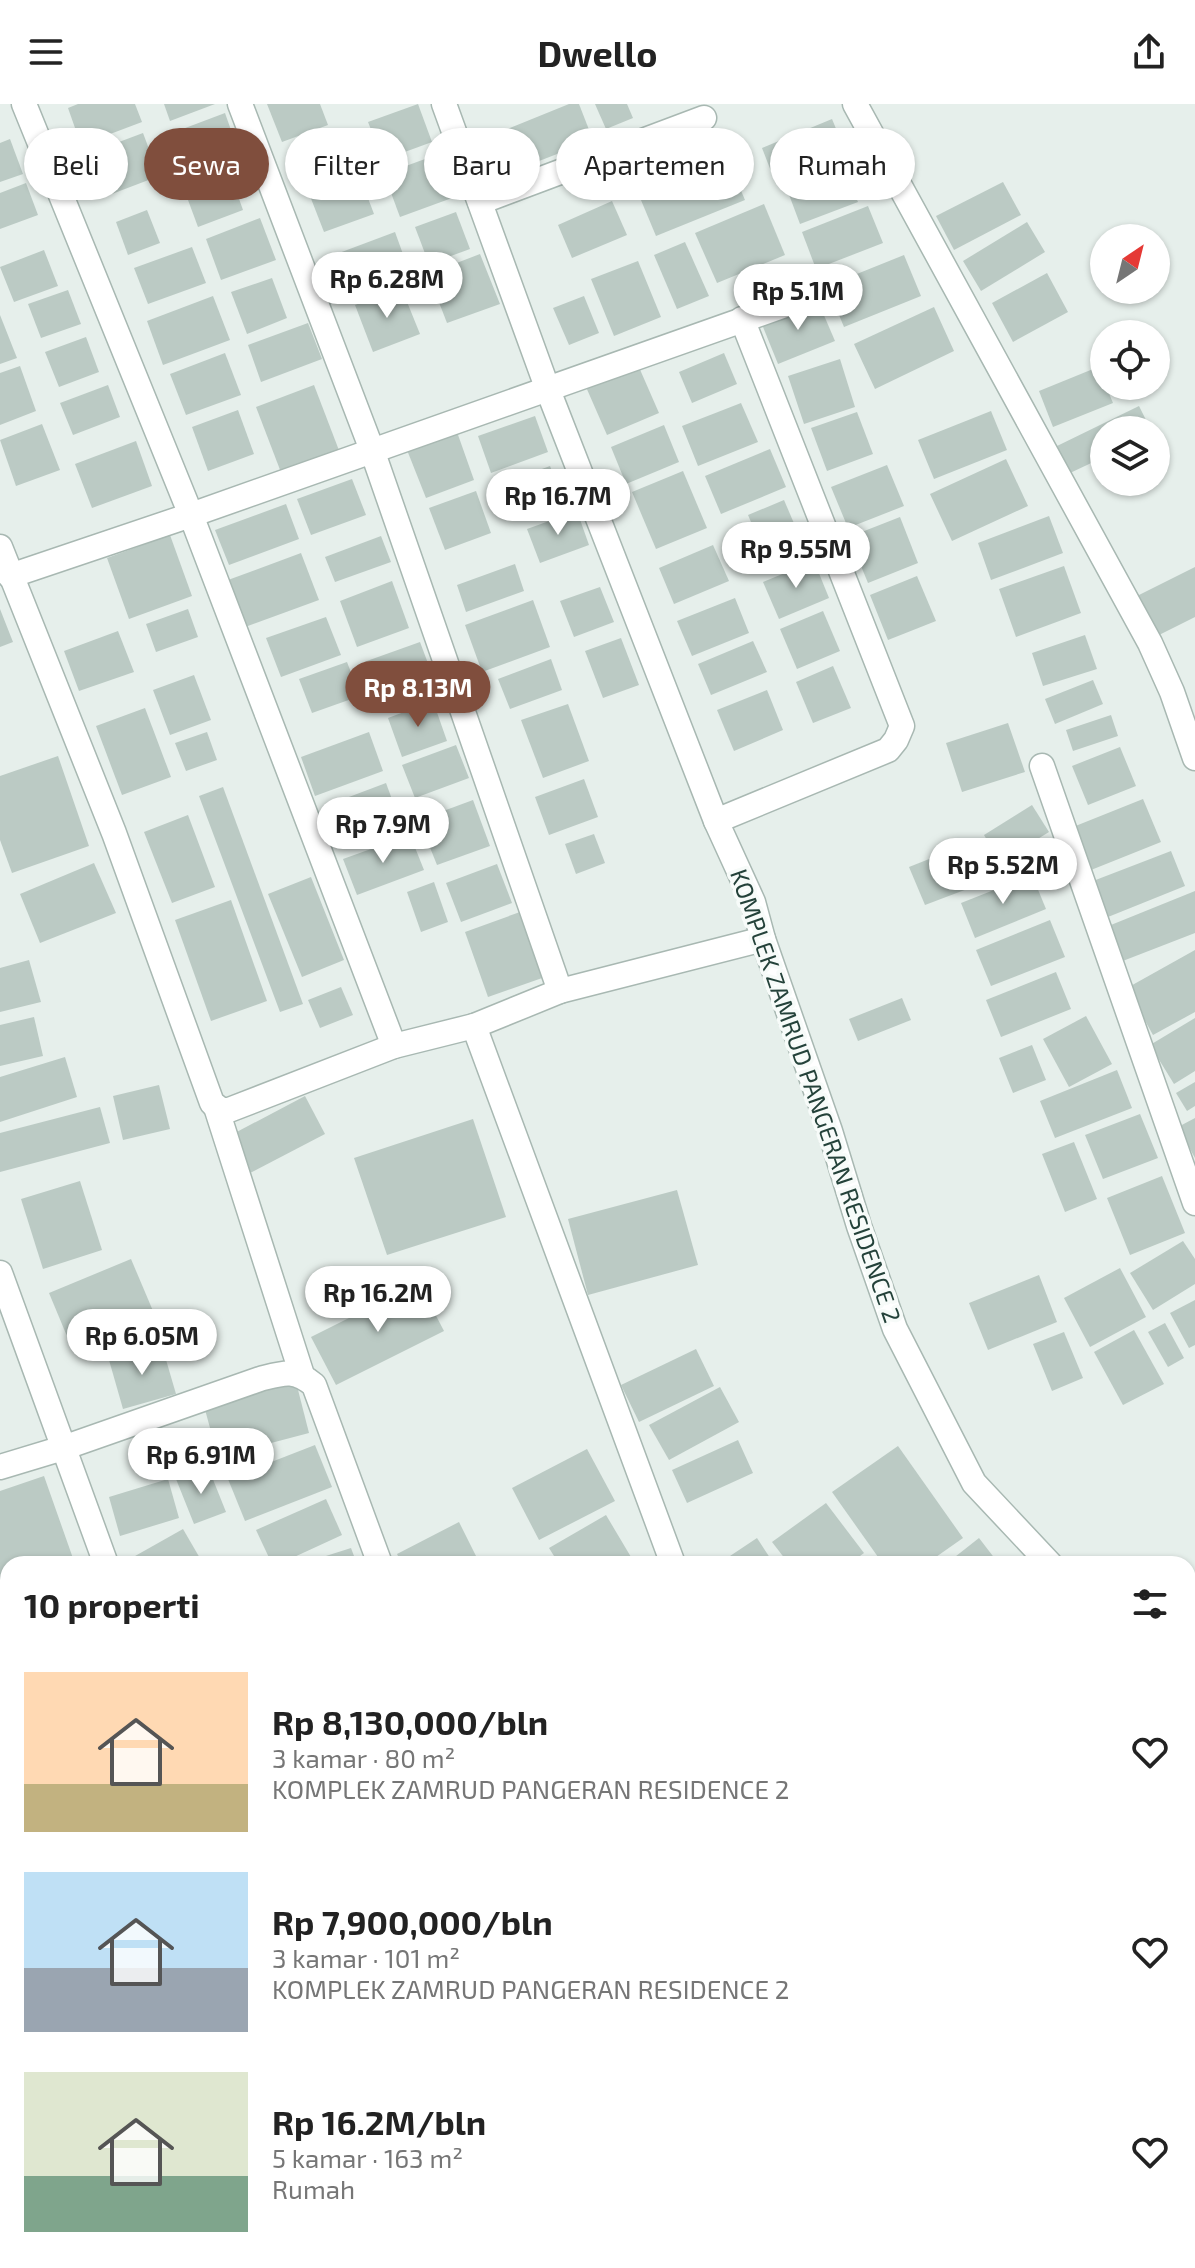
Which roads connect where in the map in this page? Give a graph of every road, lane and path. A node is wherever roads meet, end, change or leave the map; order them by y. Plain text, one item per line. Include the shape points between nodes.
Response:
1 (24, 104) edge
2 (240, 104) edge
3 (444, 104) edge
4 (855, 104) edge
5 (704, 118) dead end
6 (480, 202) junction
7 (819, 293) dead end
8 (742, 319) junction
9 (548, 390) junction
10 (372, 450) junction
11 (191, 515) junction
12 (0, 547) edge
13 (10, 576) junction
14 (1195, 758) edge
15 (1042, 766) dead end
16 (716, 821) junction
17 (763, 939) junction
18 (560, 991) junction
19 (474, 1026) junction
20 (394, 1046) junction
21 (216, 1107) junction
22 (1195, 1203) edge
23 (0, 1273) edge
24 (302, 1375) junction
25 (63, 1448) junction
26 (0, 1467) edge
27 (103, 1556) edge
28 (377, 1556) edge
29 (670, 1556) edge
30 (1042, 1556) edge

1 - 11 street
2 - 10 street
3 - 6 street, KOMPLEK ZAMRUD PANGERAN RESIDENCE 2
4 - 14 street via 1150,643
5 - 6 street
6 - 9 street, KOMPLEK ZAMRUD PANGERAN RESIDENCE 2
7 - 8 street
8 - 9 street
8 - 16 street via 902,726 888,750
9 - 10 street
9 - 16 street, KOMPLEK ZAMRUD PANGERAN RESIDENCE 2
10 - 11 street
10 - 18 street
11 - 13 street
11 - 20 street
12 - 13 street
13 - 21 street via 114,833
15 - 22 street
16 - 17 street, KOMPLEK ZAMRUD PANGERAN RESIDENCE 2 via 753,902
17 - 18 street
17 - 30 street, KOMPLEK ZAMRUD PANGERAN RESIDENCE 2 via 895,1329 974,1483
18 - 19 street
19 - 20 street
19 - 29 street
20 - 21 street via 229,1110
21 - 24 street
23 - 25 street
24 - 25 street via 260,1379
24 - 28 street via 314,1385
25 - 26 street
25 - 27 street

